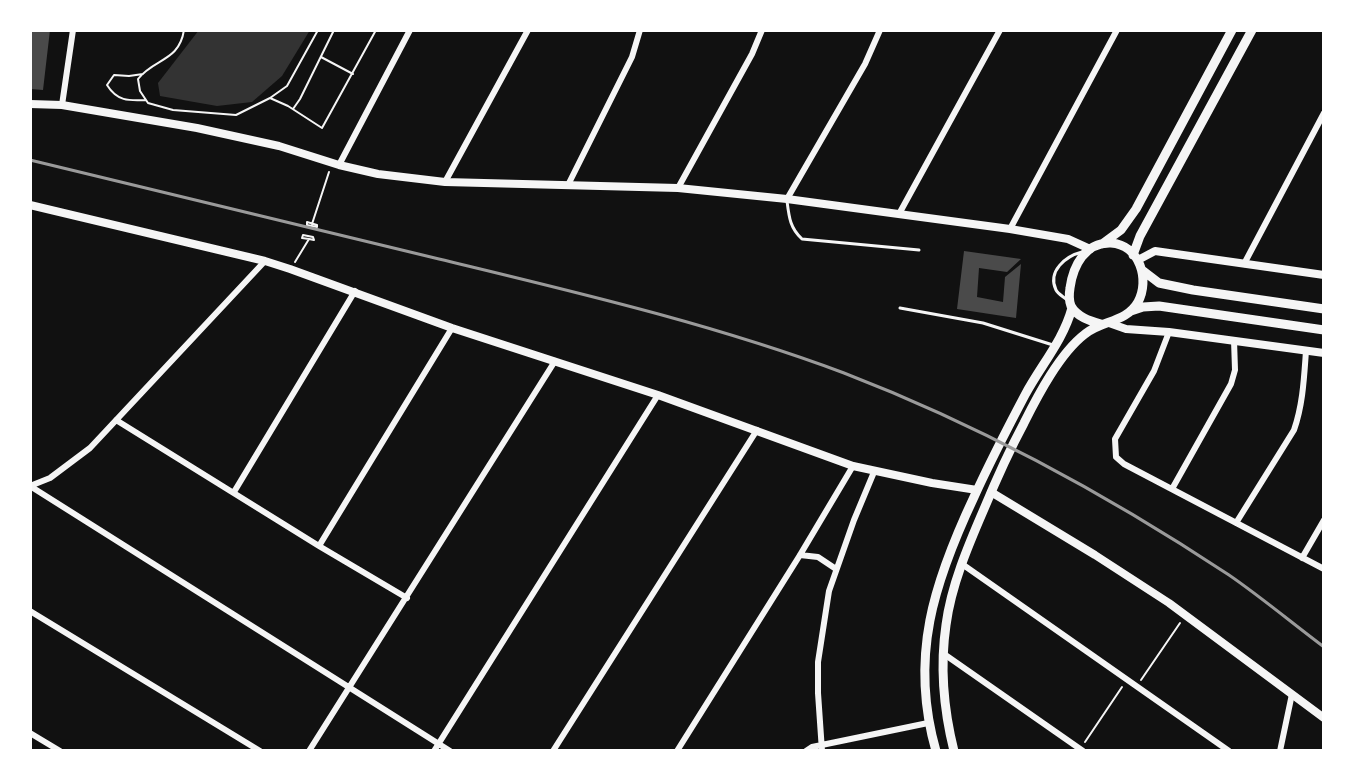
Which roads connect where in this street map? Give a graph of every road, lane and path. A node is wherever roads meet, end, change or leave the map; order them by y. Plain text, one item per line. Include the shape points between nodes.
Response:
1 (73, 30) edge
2 (184, 30) edge
3 (318, 30) edge
4 (334, 30) edge
5 (376, 30) edge
6 (410, 30) edge
7 (528, 30) edge
8 (640, 30) edge
9 (762, 30) edge
10 (880, 30) edge
11 (1000, 30) edge
12 (1117, 30) edge
13 (1232, 30) edge
14 (1252, 30) edge
15 (320, 56) junction
16 (143, 74) junction
17 (353, 74) junction
18 (270, 98) junction
19 (146, 100) junction
20 (30, 104) edge
21 (62, 105) junction
22 (293, 109) junction
23 (1324, 113) edge
24 (336, 164) junction
25 (445, 182) junction
26 (568, 185) junction
27 (678, 188) junction
28 (787, 199) junction
29 (30, 205) edge
30 (899, 214) junction
31 (1010, 229) junction
32 (1102, 244) junction
33 (919, 250) dead end
34 (1088, 250) junction
35 (1136, 257) junction
36 (265, 261) junction
37 (1244, 264) junction
38 (290, 269) junction
39 (1142, 270) junction
40 (1324, 275) edge
41 (355, 291) junction
42 (1071, 305) junction
43 (900, 308) dead end
44 (1324, 309) edge
45 (1128, 314) junction
46 (1105, 323) junction
47 (452, 328) junction
48 (1141, 330) junction
49 (1324, 330) edge
50 (1169, 332) junction
51 (1234, 340) junction
52 (1057, 346) junction
53 (1306, 351) junction
54 (1324, 353) edge
55 (555, 362) junction
56 (658, 395) junction
57 (116, 420) junction
58 (757, 430) junction
59 (853, 466) junction
60 (874, 472) junction
61 (30, 486) edge
62 (1172, 489) junction
63 (977, 490) junction
64 (234, 492) junction
65 (991, 492) junction
66 (1324, 520) edge
67 (1236, 523) junction
68 (319, 546) junction
69 (800, 555) junction
70 (1302, 558) junction
71 (962, 564) junction
72 (836, 568) junction
73 (1324, 569) edge
74 (407, 598) junction
75 (30, 611) edge
76 (1185, 616) junction
77 (944, 654) junction
78 (1127, 679) junction
79 (349, 687) junction
80 (1137, 687) junction
81 (1292, 694) junction
82 (1324, 718) edge
83 (928, 723) junction
84 (30, 733) edge
85 (439, 744) junction
86 (821, 748) edge
87 (55, 750) edge
88 (1082, 750) edge
89 (260, 751) edge
90 (309, 751) edge
91 (434, 751) edge
92 (450, 751) edge
93 (553, 751) edge
94 (677, 751) edge
95 (806, 751) edge
96 (936, 751) edge
97 (954, 751) edge
98 (1229, 751) edge
99 (1280, 751) edge

1 - 21 street
2 - 16 path via 173,54
3 - 18 path via 287,86
4 - 15 path
5 - 17 path
6 - 24 street
7 - 25 street
8 - 26 street via 632,57
9 - 27 street
10 - 28 street via 865,64
11 - 30 street
12 - 31 street
13 - 32 main road via 1136,209 1121,230
14 - 35 main road via 1140,236
15 - 17 path
15 - 22 path
16 - 19 path via 138,79
16 - 19 path via 114,75 107,85 114,95 128,101
17 - 22 path via 322,128
18 - 19 path via 236,115 173,110
18 - 22 path
20 - 21 street
21 - 24 street via 196,128 279,146
23 - 37 street
24 - 25 street via 378,174
24 - 38 path via 309,238
25 - 26 street
26 - 27 street
27 - 28 street
28 - 30 street
28 - 33 lane via 790,222 802,239
29 - 36 street
30 - 31 street
31 - 34 street via 1068,239
32 - 34 main road
32 - 35 main road via 1122,246
34 - 42 main road via 1071,279
34 - 42 lane via 1070,255 1059,265 1054,277 1057,291
35 - 37 street via 1155,252
35 - 39 main road
36 - 38 street
36 - 57 street
37 - 40 street
38 - 41 street
39 - 44 main road via 1159,283
39 - 45 main road via 1143,289
41 - 47 street
41 - 64 street
42 - 46 main road via 1090,321
42 - 52 main road
43 - 52 lane via 983,323
45 - 46 main road
45 - 48 street
45 - 49 main road via 1143,307 1159,306
46 - 48 street
46 - 65 main road via 1084,334 1042,388
47 - 55 street
47 - 68 street
48 - 50 street
50 - 51 street
50 - 62 street via 1154,371 1115,439 1114,448 1116,457 1124,464
51 - 53 street
51 - 62 street via 1235,370 1231,384
52 - 63 main road via 1031,384
53 - 54 street
53 - 67 street via 1304,386 1294,430
55 - 56 street
55 - 74 street
56 - 58 street
56 - 85 street
57 - 61 street via 71,463
57 - 64 street
58 - 59 street
58 - 93 street
59 - 60 street
59 - 69 street
60 - 63 street
60 - 72 street
61 - 79 street
62 - 67 street
63 - 83 main road via 937,586 927,632
64 - 68 street
65 - 71 main road
65 - 76 street
66 - 70 street
67 - 70 street
68 - 74 street
69 - 72 street via 818,557
69 - 94 street
70 - 73 street
71 - 77 main road via 946,625
71 - 78 street
72 - 86 street via 818,662
74 - 79 street
75 - 89 street
76 - 80 path
76 - 81 street
77 - 88 street
77 - 97 main road via 945,695
78 - 80 street
78 - 88 path
79 - 85 street
79 - 90 street
80 - 98 street
81 - 82 street
81 - 99 street
83 - 86 street
83 - 96 main road
84 - 87 street
85 - 91 street
85 - 92 street
86 - 95 street

